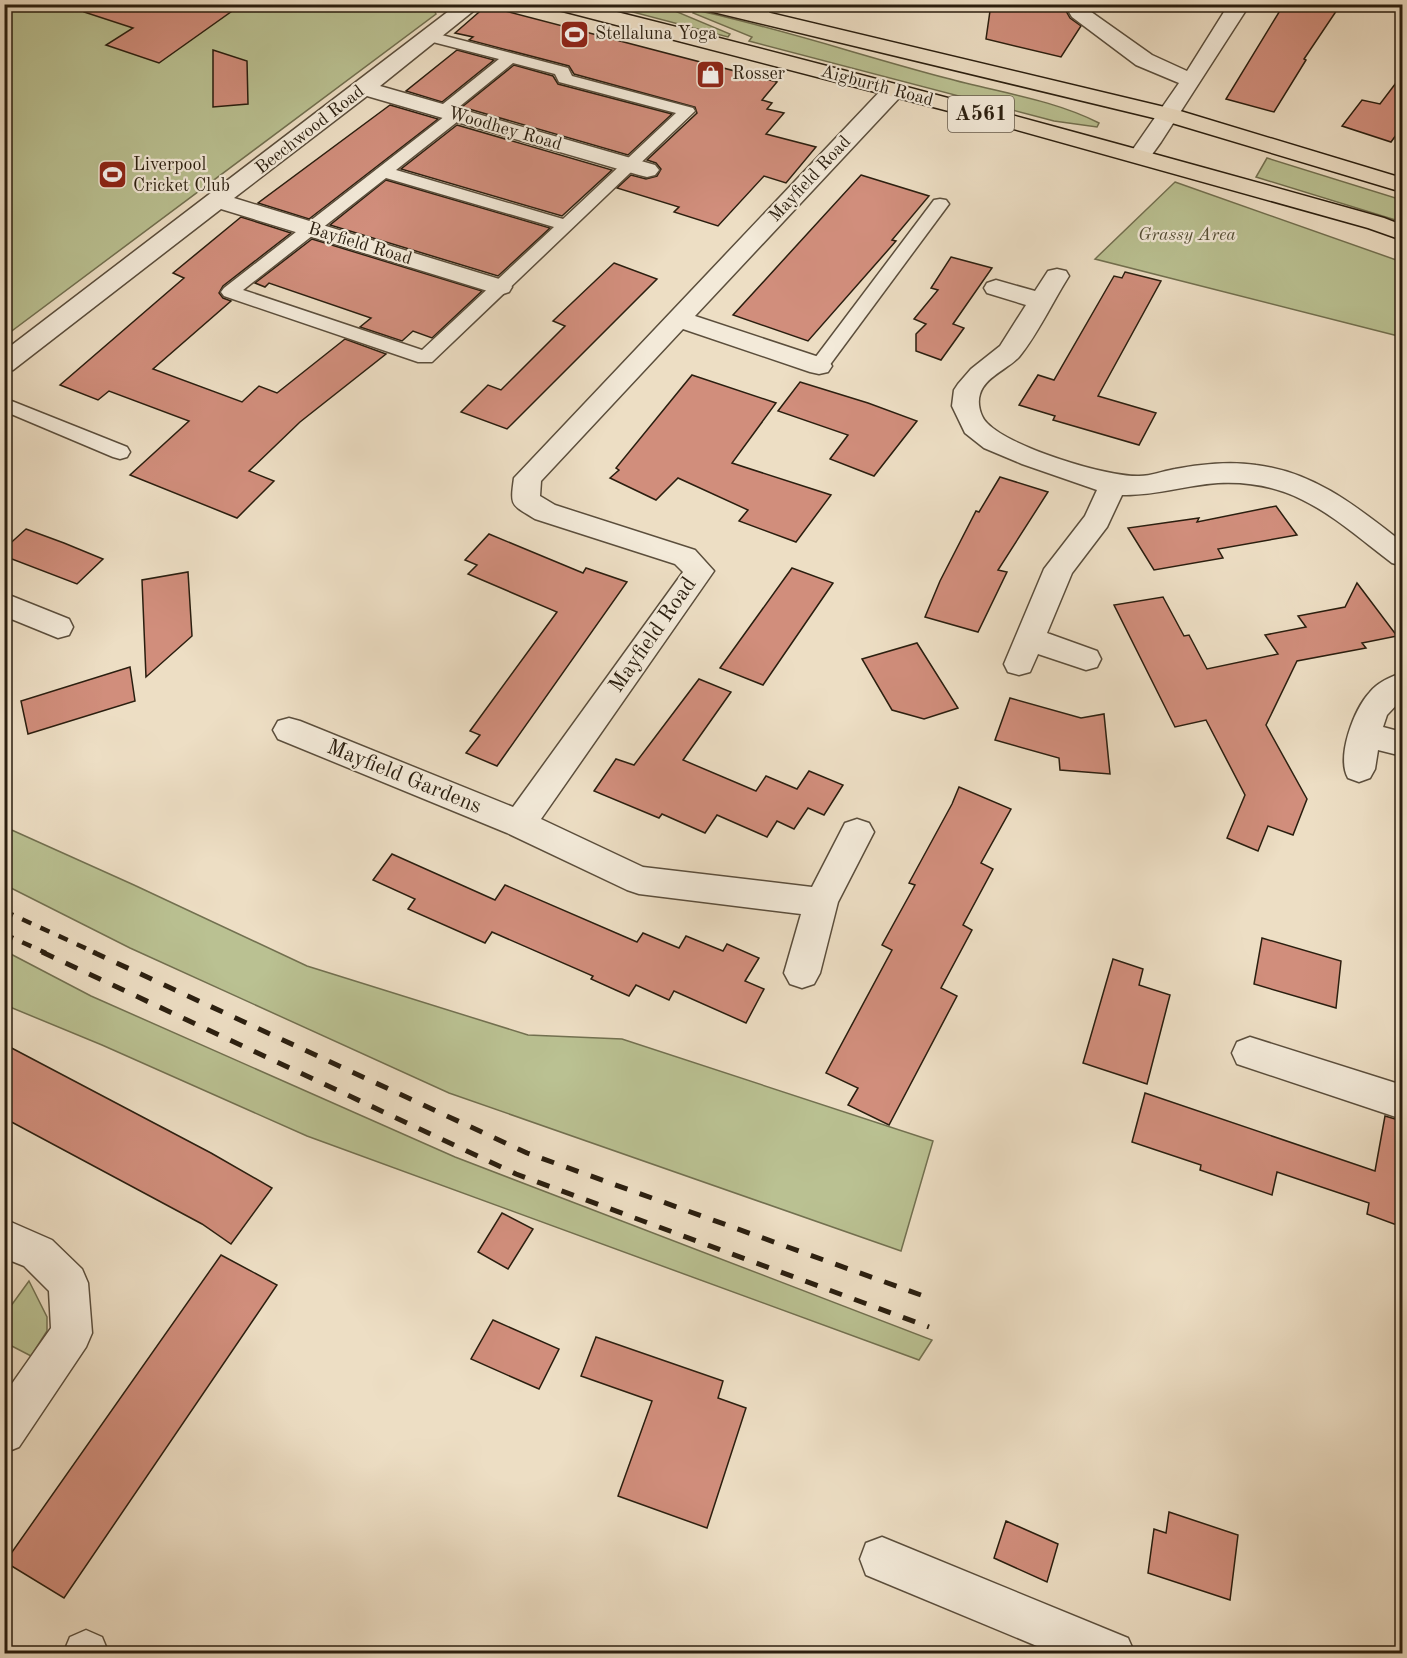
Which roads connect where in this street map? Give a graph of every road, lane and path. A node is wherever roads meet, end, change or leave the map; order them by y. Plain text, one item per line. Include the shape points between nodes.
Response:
1 (472, 4) edge
2 (558, 4) edge
3 (705, 4) edge
4 (1074, 4) edge
5 (1240, 4) edge
6 (764, 10) edge
7 (430, 37) junction
8 (511, 57) junction
9 (1190, 80) junction
10 (364, 88) junction
11 (893, 91) junction
12 (450, 113) junction
13 (1169, 115) junction
14 (1140, 155) junction
15 (638, 167) junction
16 (384, 172) junction
17 (1402, 185) edge
18 (219, 201) junction
19 (940, 204) dead end
20 (566, 225) junction
21 (311, 229) junction
22 (1402, 233) edge
23 (1057, 276) dead end
24 (500, 287) junction
25 (996, 288) dead end
26 (1041, 301) junction
27 (678, 319) junction
28 (4, 364) edge
29 (819, 366) joint
30 (4, 404) edge
31 (120, 452) dead end
32 (1113, 485) junction
33 (1402, 556) edge
34 (4, 604) edge
35 (58, 627) dead end
36 (1086, 660) dead end
37 (1402, 685) edge
38 (289, 730) dead end
39 (1364, 735) junction
40 (1402, 744) edge
41 (1359, 769) dead end
42 (519, 824) junction
43 (856, 832) dead end
44 (821, 902) junction
45 (802, 973) dead end
46 (1250, 1053) dead end
47 (1402, 1102) edge
48 (4, 1238) edge
49 (4, 1432) edge
50 (882, 1559) dead end
51 (1112, 1653) edge

1 - 7 street, Beechwood Road
2 - 11 highway, Aigburth Road / A561
3 - 6 highway, Aigburth Road / A561
4 - 9 street via 1080,13 1144,60
5 - 9 street
6 - 13 highway, Aigburth Road / A561
7 - 8 lane
7 - 10 street, Beechwood Road
8 - 12 lane
8 - 15 lane via 562,71 565,79 687,111
9 - 13 street
10 - 12 street, Woodhey Road
10 - 18 street, Beechwood Road
11 - 14 highway, Aigburth Road / A561
11 - 27 street, Mayfield Road
12 - 15 street, Woodhey Road
12 - 16 lane
13 - 14 street
13 - 17 highway, Aigburth Road / A561
14 - 22 highway, Aigburth Road / A561
15 - 20 lane
16 - 20 lane
16 - 21 lane
18 - 21 street, Bayfield Road
18 - 28 street, Beechwood Road
19 - 29 lane
20 - 24 lane
21 - 24 street, Bayfield Road
21 - 24 lane via 230,292 425,358
23 - 26 street
25 - 26 street
26 - 32 street via 1009,352 967,390 965,406 975,427 994,442
27 - 29 street
27 - 42 street, Mayfield Road via 528,478 525,500 545,512 685,557 699,571
30 - 31 lane
32 - 33 street via 1142,486 1208,475 1256,474 1294,484 1328,500
32 - 36 street via 1097,520 1059,569 1024,651
34 - 35 street
37 - 39 street via 1375,707
38 - 42 street, Mayfield Gardens
39 - 40 street
39 - 41 street
42 - 44 street via 639,880
43 - 44 street
44 - 45 street
46 - 47 street
48 - 49 street via 38,1253 69,1283 72,1333
50 - 51 street

